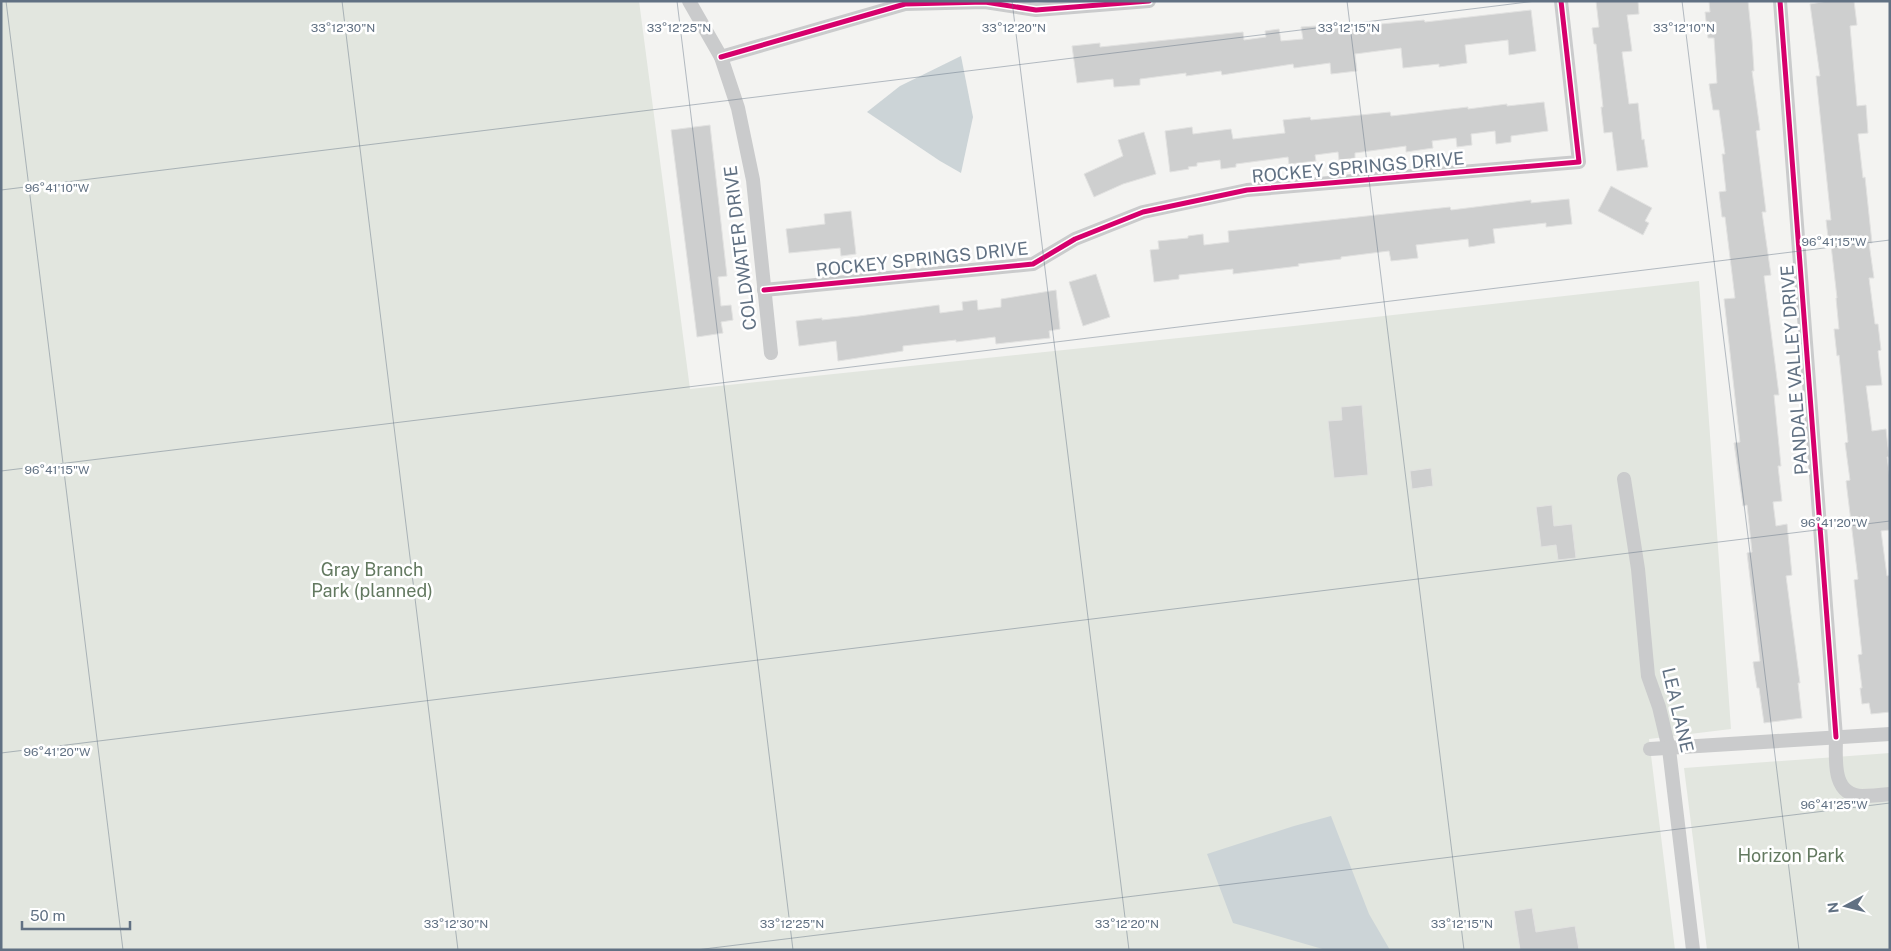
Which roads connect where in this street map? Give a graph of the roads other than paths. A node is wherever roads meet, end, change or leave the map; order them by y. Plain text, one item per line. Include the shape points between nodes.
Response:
1 (689, 1) edge
2 (1149, 1) edge
3 (1561, 1) edge
4 (1780, 1) edge
5 (721, 57) junction
6 (764, 290) junction
7 (771, 353) dead end
8 (1624, 479) dead end
9 (1890, 734) edge
10 (1836, 737) junction
11 (1650, 749) dead end
12 (1670, 749) junction
13 (1890, 794) edge
14 (1693, 950) edge

1 - 5 street, COLDWATER DRIVE
2 - 5 street via 1036,10 985,2 905,4
3 - 6 street, ROCKEY SPRINGS DRIVE via 1579,162 1246,190 1143,212 1075,239 1033,264
4 - 10 street, PANDALE VALLEY DRIVE
5 - 6 street, COLDWATER DRIVE via 738,108 753,180
6 - 7 street, COLDWATER DRIVE
8 - 12 street, LEA LANE via 1638,569 1648,676 1660,707
9 - 10 street
10 - 12 street
10 - 13 street, PANDALE VALLEY DRIVE via 1836,772 1844,788 1860,796
11 - 12 street
12 - 14 street, LEA LANE

